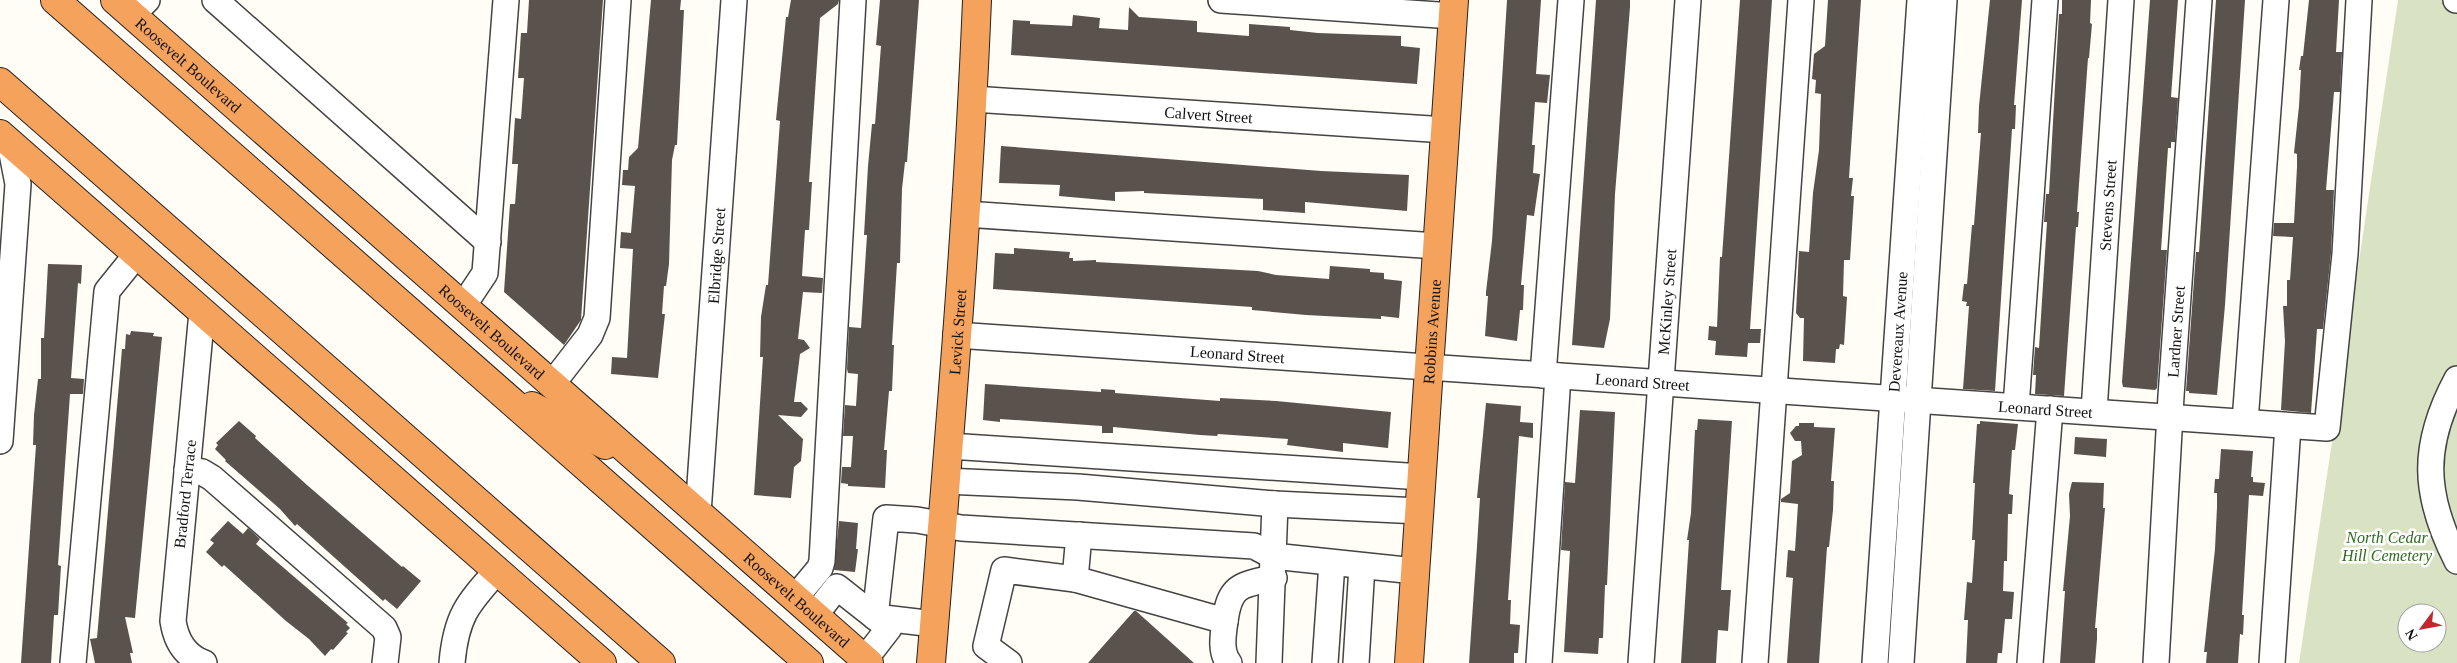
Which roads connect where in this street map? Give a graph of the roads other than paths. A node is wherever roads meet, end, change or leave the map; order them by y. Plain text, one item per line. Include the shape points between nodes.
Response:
1 (55, 0) edge
2 (215, 0) edge
3 (506, 0) edge
4 (618, 0) edge
5 (734, 0) edge
6 (853, 0) edge
7 (977, 0) edge
8 (1221, 0) edge
9 (1571, 0) edge
10 (1688, 0) edge
11 (1801, 0) edge
12 (1920, 0) edge
13 (1944, 0) edge
14 (2045, 0) edge
15 (2121, 0) edge
16 (2199, 0) edge
17 (2276, 0) edge
18 (2360, 0) edge
19 (131, 5) edge
20 (1454, 8) edge
21 (164, 43) junction
22 (0, 82) edge
23 (973, 99) junction
24 (1446, 130) junction
25 (3, 147) edge
26 (266, 186) junction
27 (965, 214) junction
28 (488, 242) junction
29 (1438, 246) junction
30 (137, 254) junction
31 (6, 270) edge
32 (463, 306) junction
33 (202, 312) junction
34 (956, 335) junction
35 (1429, 367) junction
36 (1550, 375) junction
37 (2457, 379) edge
38 (1659, 383) junction
39 (491, 384) junction
40 (552, 384) junction
41 (1775, 390) junction
42 (1893, 398) junction
43 (1918, 400) junction
44 (2016, 407) junction
45 (2050, 409) junction
46 (2094, 411) junction
47 (2172, 417) junction
48 (2245, 422) junction
49 (2288, 426) junction
50 (0, 441) edge
51 (949, 446) junction
52 (366, 456) junction
53 (646, 466) junction
54 (187, 470) junction
55 (1422, 477) junction
56 (946, 481) junction
57 (1275, 504) junction
58 (1419, 510) junction
59 (698, 513) junction
60 (504, 524) junction
61 (943, 524) junction
62 (1079, 536) junction
63 (2457, 561) edge
64 (1332, 564) junction
65 (1362, 566) junction
66 (1274, 567) junction
67 (497, 571) junction
68 (1415, 571) junction
69 (1075, 579) junction
70 (805, 607) junction
71 (875, 616) junction
72 (1225, 622) junction
73 (934, 624) junction
74 (867, 661) edge
75 (72, 663) edge
76 (204, 663) edge
77 (385, 663) edge
78 (452, 663) edge
79 (602, 663) edge
80 (661, 663) edge
81 (809, 663) edge
82 (931, 663) edge
83 (1009, 663) edge
84 (1229, 663) edge
85 (1269, 663) edge
86 (1325, 663) edge
87 (1356, 663) edge
88 (1409, 663) edge
89 (1539, 663) edge
90 (1641, 663) edge
91 (1755, 663) edge
92 (1875, 663) edge
93 (1901, 663) edge
94 (2030, 663) edge
95 (2156, 663) edge
96 (2272, 663) edge

1 - 26 highway
2 - 28 street
3 - 28 street
4 - 40 street via 597,318 590,335
5 - 59 street, Elbridge Street
6 - 70 street via 822,561
7 - 23 highway, Levick Street
8 - 20 street
9 - 36 street
10 - 38 street, McKinley Street
11 - 41 street
12 - 42 street, Devereaux Avenue
13 - 43 street, Devereaux Avenue
14 - 44 street
15 - 46 street, Stevens Street
16 - 47 street, Lardner Street
17 - 48 street
18 - 49 street, Leonard Street via 2345,254 2327,428
19 - 21 highway, Roosevelt Boulevard
20 - 24 highway, Robbins Avenue
21 - 26 highway
21 - 32 highway, Roosevelt Boulevard
22 - 60 highway
23 - 24 street, Calvert Street
23 - 27 highway, Levick Street
24 - 29 highway, Robbins Avenue
25 - 30 highway
25 - 31 street via 18,184
26 - 39 highway
27 - 29 street
27 - 34 highway, Levick Street
28 - 32 street via 486,273
29 - 35 highway, Robbins Avenue
30 - 33 highway
30 - 75 street via 107,291
31 - 50 street
32 - 40 highway, Roosevelt Boulevard
33 - 52 highway
33 - 54 street, Bradford Terrace
34 - 35 street, Leonard Street
34 - 51 highway, Levick Street
35 - 36 street, Leonard Street
35 - 55 highway, Robbins Avenue
36 - 38 street, Leonard Street
36 - 89 street
37 - 63 street via 2433,435 2430,469 2433,502
38 - 41 street, Leonard Street
38 - 90 street, McKinley Street
39 - 53 highway
39 - 81 highway
40 - 53 highway, Roosevelt Boulevard
41 - 42 street, Leonard Street
41 - 91 street
42 - 43 street, Leonard Street
42 - 92 street, Devereaux Avenue
43 - 44 street, Leonard Street
43 - 93 street, Devereaux Avenue
44 - 45 street, Leonard Street
45 - 46 street, Leonard Street
45 - 94 street
46 - 47 street, Leonard Street
47 - 48 street, Leonard Street
47 - 95 street, Lardner Street
48 - 49 street, Leonard Street
49 - 96 street
51 - 55 street
51 - 56 highway, Levick Street
52 - 60 highway
52 - 67 highway
53 - 59 highway, Roosevelt Boulevard
54 - 76 street, Bradford Terrace via 173,621 179,643 191,656
54 - 77 street via 202,472 212,478 384,628 388,637
55 - 58 highway, Robbins Avenue
56 - 57 street via 1078,486
56 - 61 highway, Levick Street
57 - 58 street
57 - 66 street
58 - 68 highway, Robbins Avenue
59 - 70 highway, Roosevelt Boulevard
60 - 80 highway
61 - 62 street
61 - 71 street via 886,518
61 - 73 highway, Levick Street
62 - 66 street via 1254,546
62 - 69 street
64 - 65 street
64 - 66 street
64 - 86 street
65 - 68 street
65 - 87 street
66 - 72 street via 1238,589 1228,600
66 - 85 street
67 - 78 street via 473,598 460,620
67 - 79 highway
68 - 88 highway, Robbins Avenue
69 - 72 street
69 - 83 street via 1004,570 986,646
70 - 71 street via 837,587
70 - 74 highway, Roosevelt Boulevard
71 - 73 street
71 - 74 street via 889,628
72 - 84 street via 1223,638 1225,658
73 - 82 highway, Levick Street

